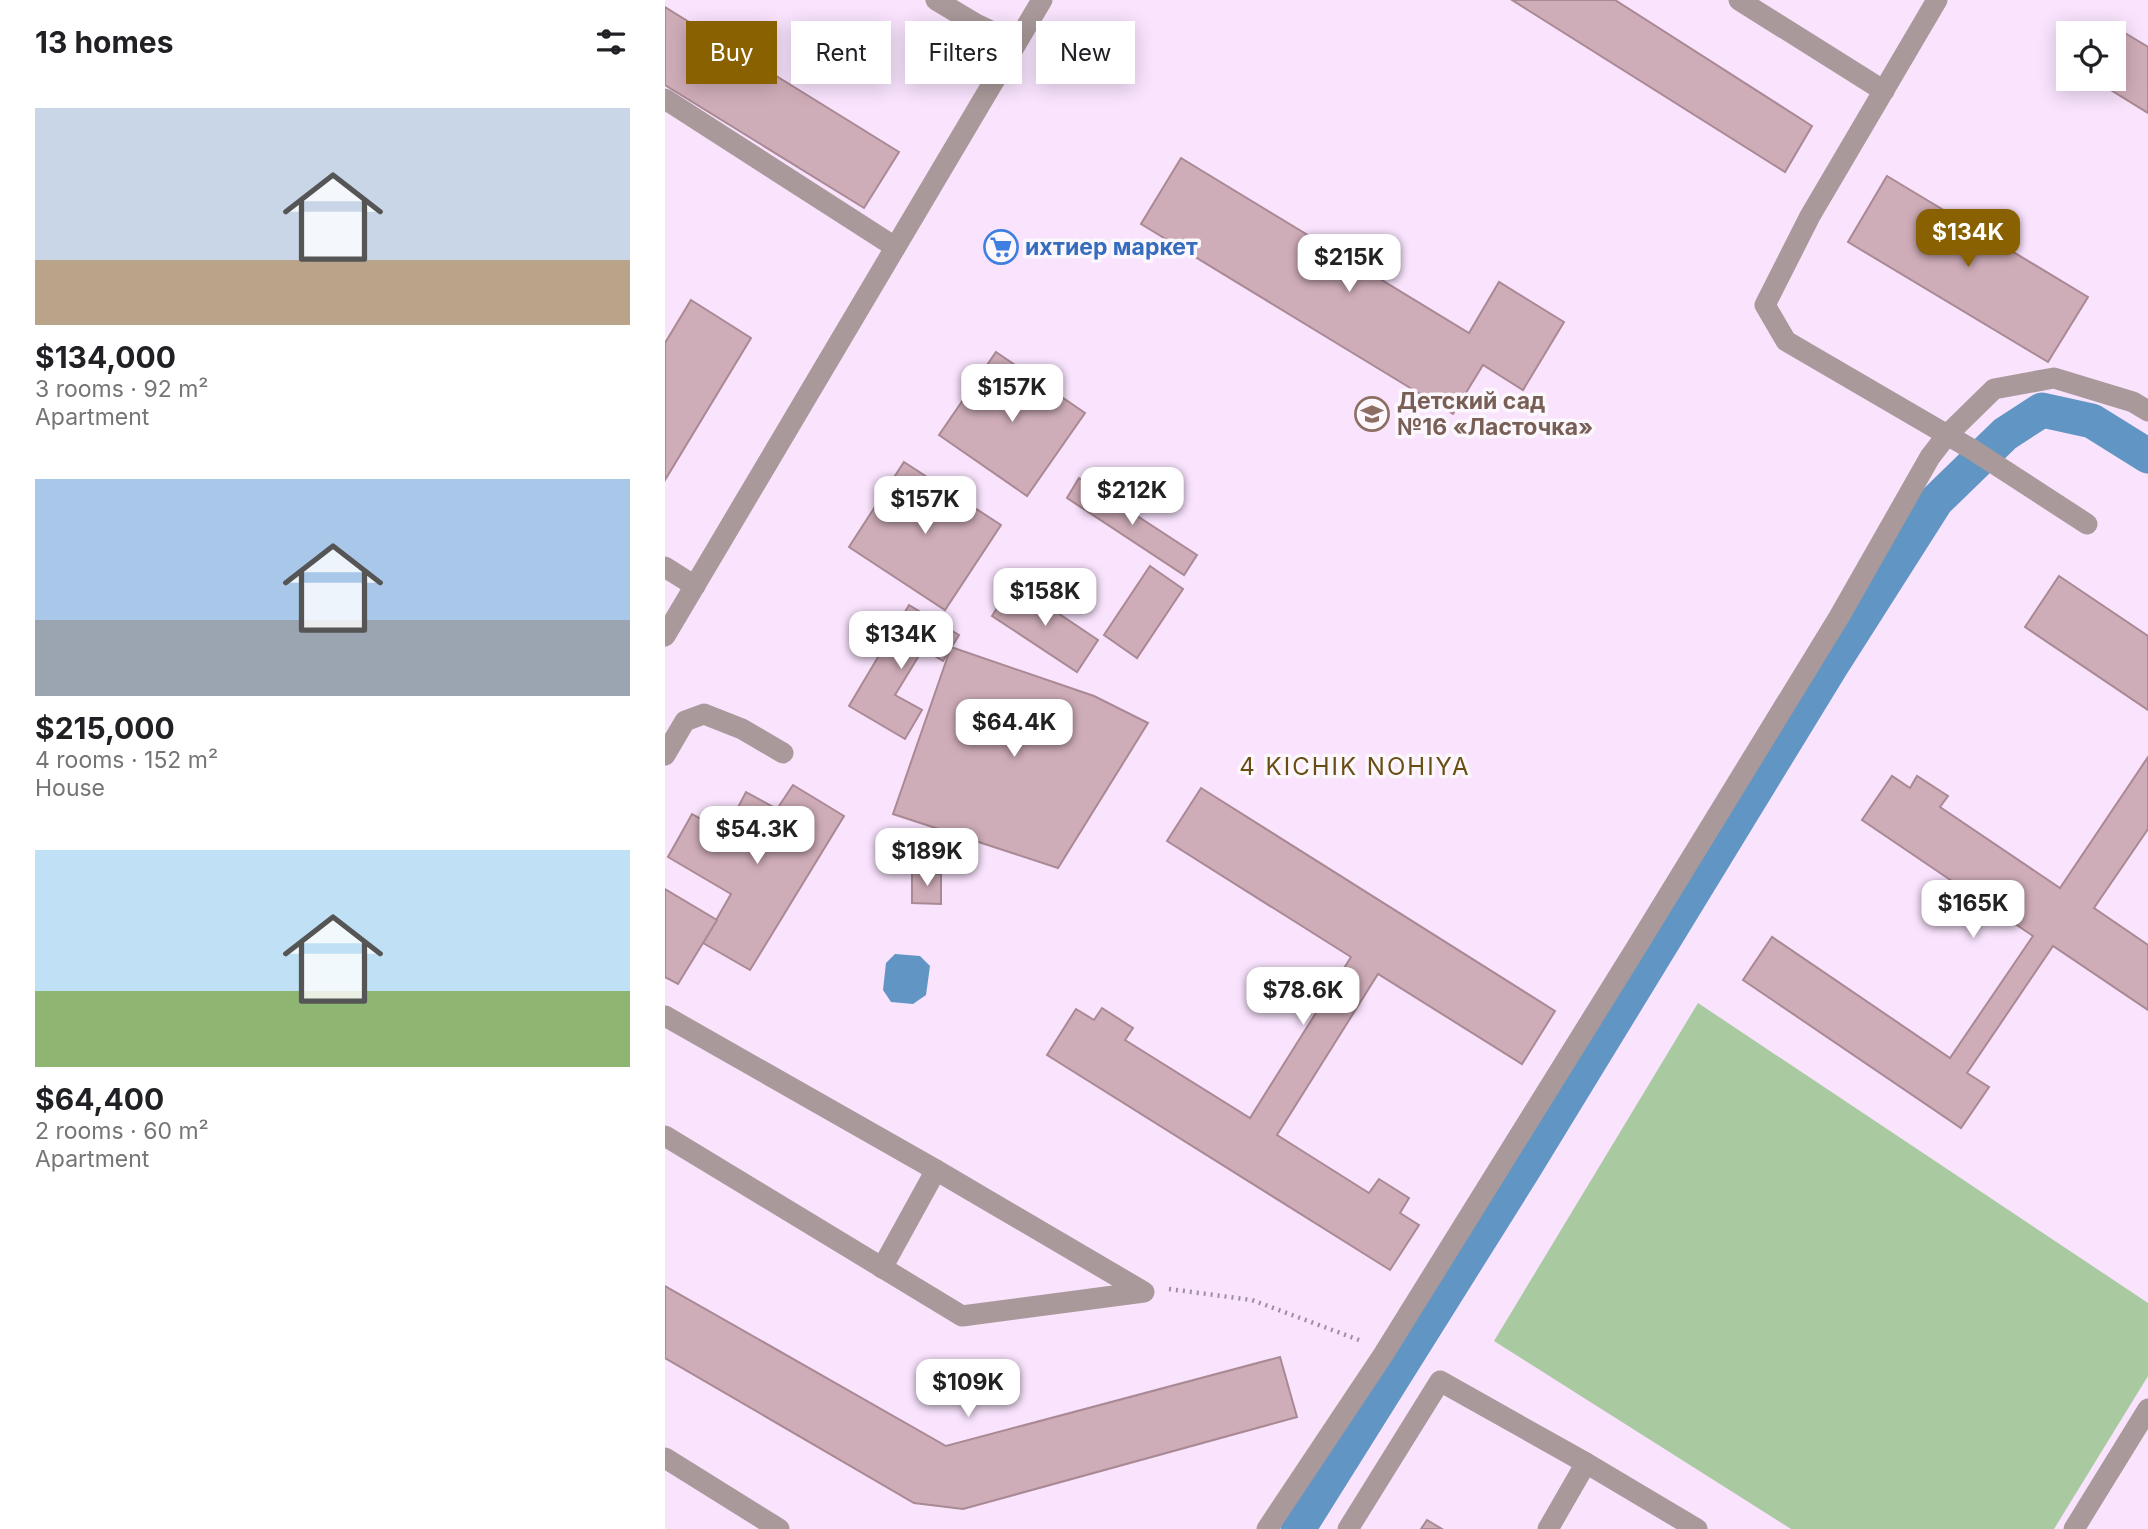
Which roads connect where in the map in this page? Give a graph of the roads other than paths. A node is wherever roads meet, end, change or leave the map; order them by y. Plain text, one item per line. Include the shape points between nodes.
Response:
1 (936, 0) edge
2 (1042, 0) edge
3 (1739, 0) edge
4 (1937, 0) edge
5 (972, 21) edge
6 (1022, 34) edge
7 (992, 84) edge
8 (1884, 91) junction
9 (665, 99) edge
10 (895, 247) junction
11 (2148, 411) edge
12 (1947, 435) junction
13 (2087, 524) dead end
14 (665, 567) edge
15 (695, 586) junction
16 (665, 636) edge
17 (783, 753) dead end
18 (665, 755) edge
19 (665, 1017) edge
20 (665, 1136) edge
21 (936, 1170) junction
22 (882, 1268) junction
23 (2148, 1409) edge
24 (665, 1458) edge
25 (1586, 1463) junction
26 (779, 1529) edge
27 (1267, 1529) edge
28 (1347, 1529) edge
29 (1548, 1529) edge
30 (1697, 1529) edge
31 (2074, 1529) edge

1 - 5 street
2 - 6 street
3 - 8 street
4 - 8 street
7 - 10 street
8 - 12 street via 1810,216 1765,304 1786,341
9 - 10 street
10 - 15 street
11 - 12 street via 2133,402 2054,378 1994,389
12 - 13 street
12 - 27 street via 1383,1355
14 - 15 street
15 - 16 street
17 - 18 street via 704,714 685,721
19 - 21 street
20 - 22 street
21 - 22 street
21 - 22 street via 1144,1292 962,1316
23 - 31 street
24 - 26 street
25 - 28 street via 1440,1381
25 - 29 street
25 - 30 street

